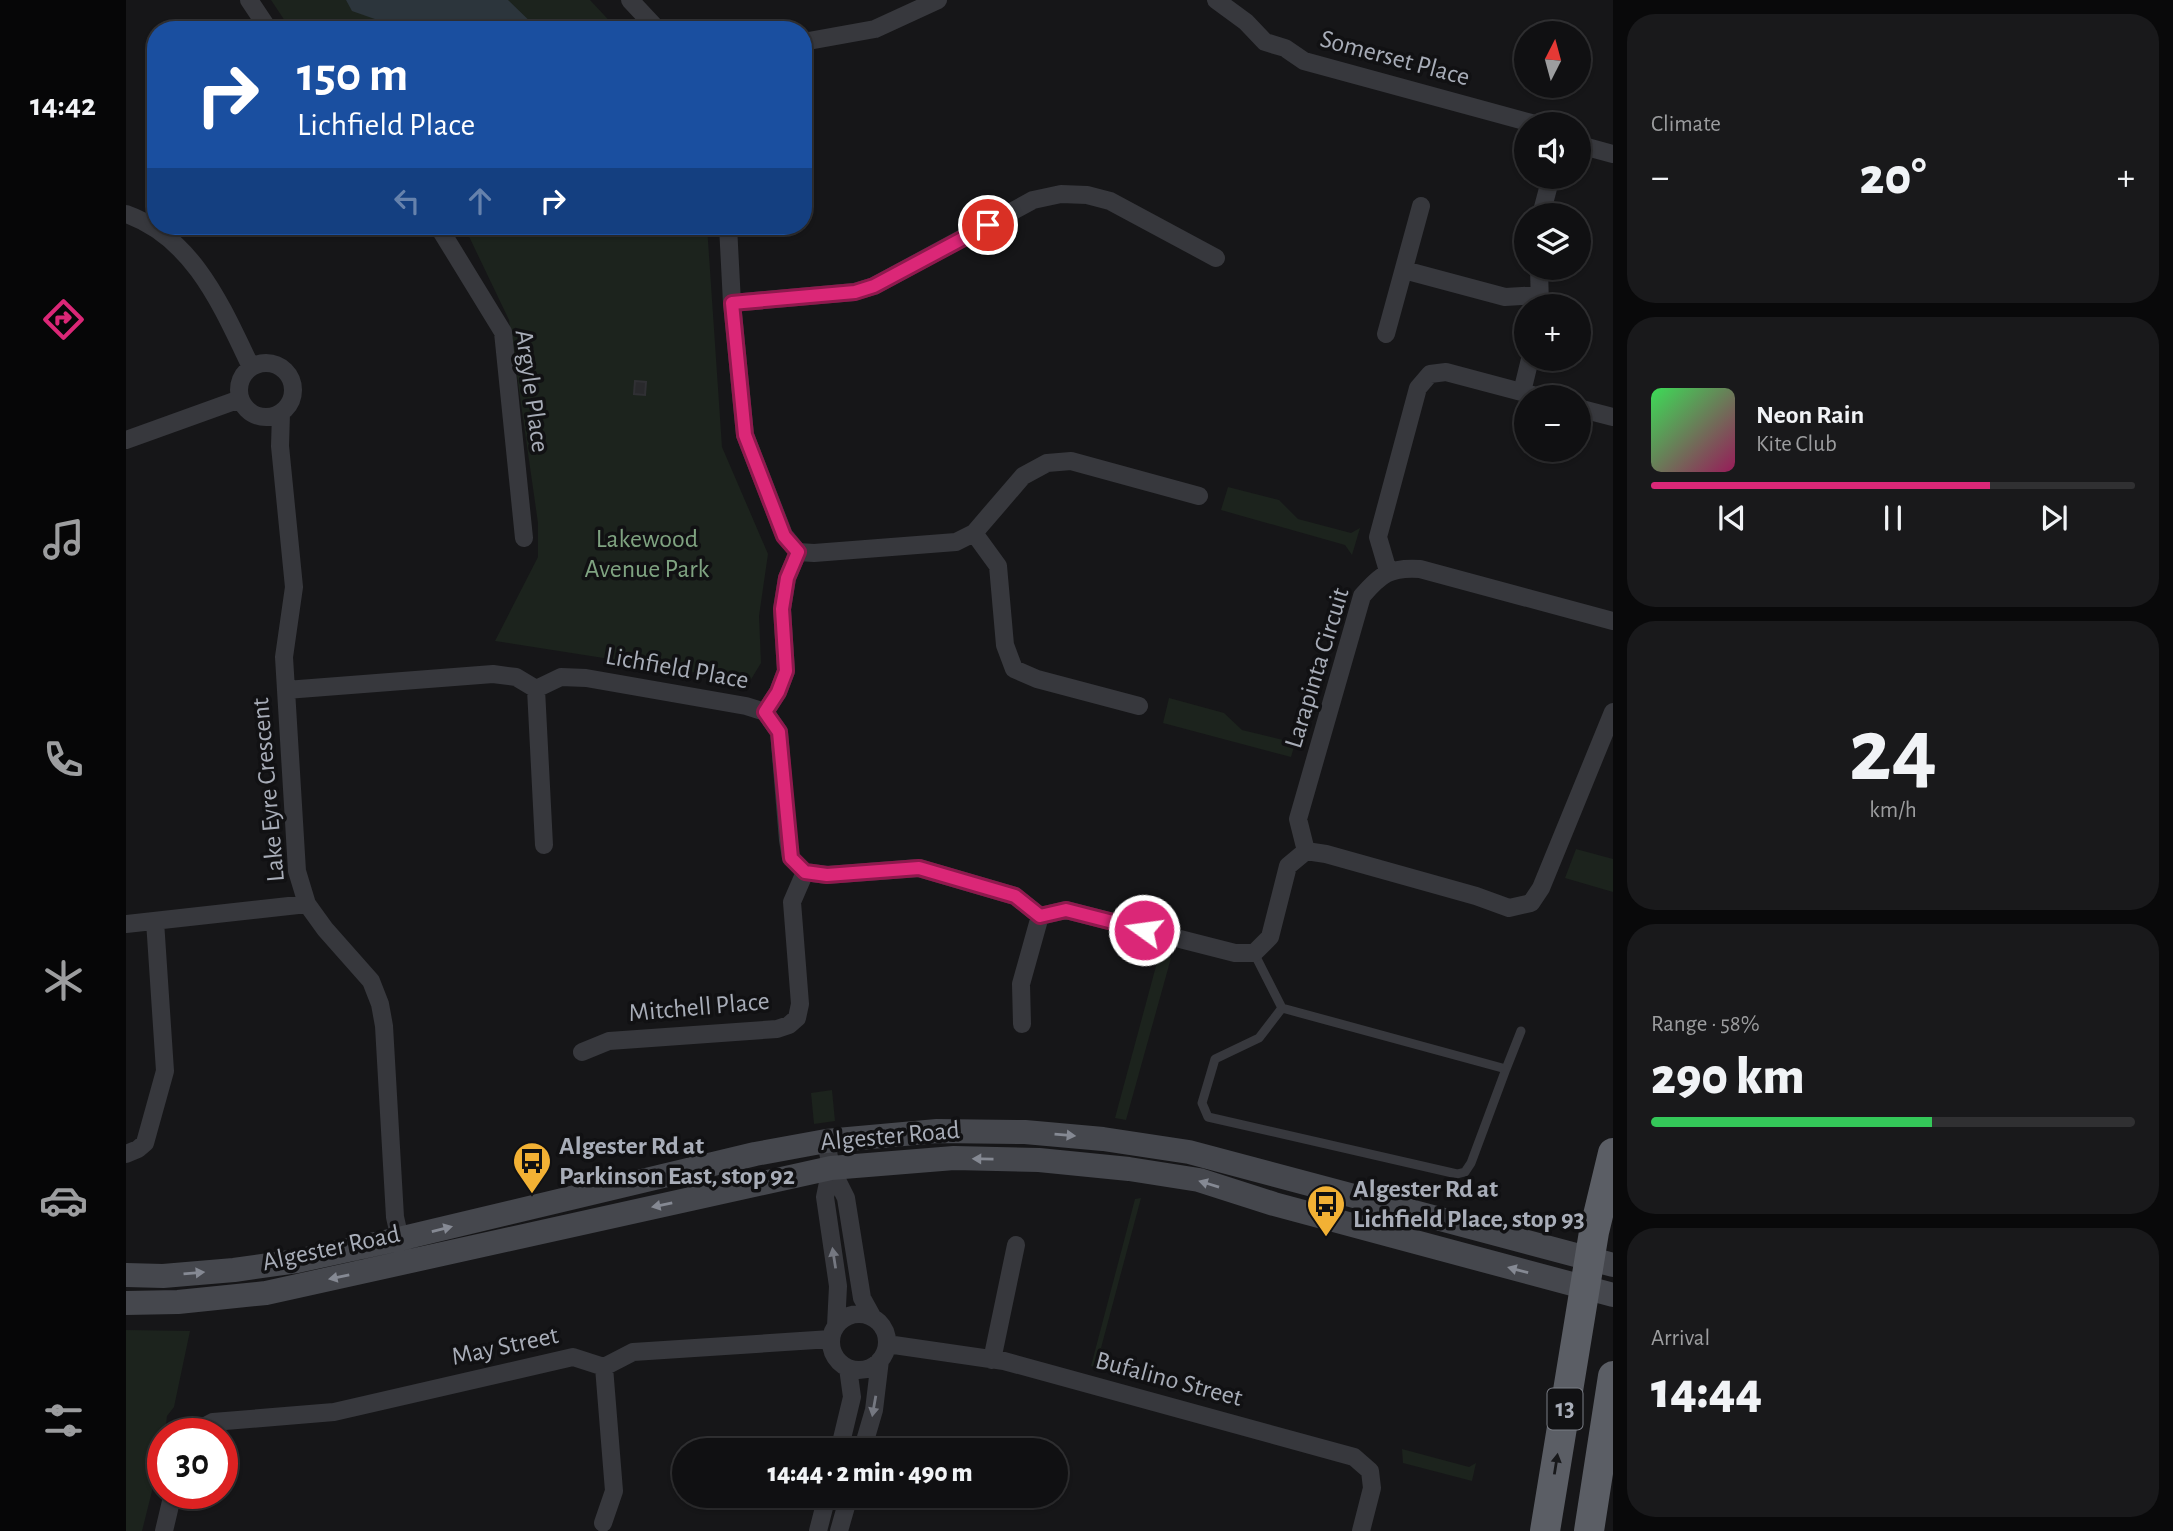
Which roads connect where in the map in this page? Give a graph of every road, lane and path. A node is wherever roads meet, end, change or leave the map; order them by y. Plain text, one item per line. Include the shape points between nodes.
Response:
1 (249, 0) edge
2 (630, 0) edge
3 (938, 0) edge
4 (1216, 0) edge
5 (262, 21) edge
6 (650, 21) edge
7 (812, 40) edge
8 (1514, 118) edge
9 (1591, 148) edge
10 (1613, 154) edge
11 (1421, 206) dead end
12 (126, 214) edge
13 (147, 225) edge
14 (163, 235) edge
15 (444, 235) edge
16 (728, 235) edge
17 (1216, 258) dead end
18 (1404, 270) junction
19 (1514, 298) edge
20 (732, 303) junction
21 (1386, 334) dead end
22 (251, 367) junction
23 (1514, 390) edge
24 (240, 399) junction
25 (1591, 411) edge
26 (281, 413) junction
27 (1613, 417) edge
28 (126, 440) edge
29 (1199, 496) dead end
30 (974, 533) junction
31 (524, 538) dead end
32 (798, 552) junction
33 (1388, 571) junction
34 (1613, 621) edge
35 (286, 690) junction
36 (536, 690) junction
37 (1139, 706) dead end
38 (765, 712) junction
39 (1613, 712) edge
40 (544, 845) dead end
41 (1306, 851) junction
42 (805, 872) junction
43 (307, 904) junction
44 (1040, 916) junction
45 (155, 921) junction
46 (126, 924) edge
47 (1254, 953) junction
48 (1282, 1008) junction
49 (1023, 1024) dead end
50 (1521, 1031) dead end
51 (582, 1052) dead end
52 (1506, 1069) junction
53 (826, 1141) junction
54 (1613, 1153) edge
55 (126, 1154) edge
56 (831, 1168) junction
57 (399, 1239) junction
58 (1016, 1245) dead end
59 (1601, 1262) edge
60 (405, 1263) junction
61 (126, 1275) edge
62 (1584, 1288) junction
63 (1613, 1295) edge
64 (126, 1303) edge
65 (873, 1318) junction
66 (833, 1332) junction
67 (883, 1352) junction
68 (992, 1360) junction
69 (604, 1367) junction
70 (848, 1368) junction
71 (1613, 1376) edge
72 (238, 1420) edge
73 (842, 1438) edge
74 (866, 1438) edge
75 (824, 1508) edge
76 (846, 1508) edge
77 (169, 1509) edge
78 (603, 1523) dead end
79 (819, 1528) edge
80 (164, 1531) edge
81 (840, 1531) edge
82 (1361, 1531) edge
83 (1545, 1531) edge
84 (1589, 1531) edge

1 - 5 street
2 - 6 street
3 - 7 street via 875,29
4 - 8 street, Somerset Place via 1265,42 1304,61
9 - 10 street
11 - 18 street
12 - 13 street
14 - 22 street via 186,252 218,299
15 - 31 street, Argyle Place via 503,332
16 - 20 street
17 - 20 street via 1110,201 1061,194 1033,200 874,286 855,292
18 - 19 street
18 - 21 street
20 - 32 street via 745,435 784,536
22 - 24 street via 240,381
22 - 26 street via 270,363 286,372 292,399
23 - 33 street via 1446,372 1430,374 1418,388 1378,537
24 - 26 street via 255,415
24 - 28 street
25 - 27 street
26 - 35 street, Lake Eyre Crescent via 294,587 284,657
29 - 30 street via 1071,461 1047,463 1023,476
30 - 32 street via 956,542
30 - 37 street via 998,566 1004,645 1014,668 1037,679
32 - 38 street via 787,578 782,609 786,671
33 - 34 street, Larapinta Circuit via 1420,569
33 - 41 street, Larapinta Circuit via 1362,596 1298,820
35 - 36 street via 493,674 516,677
35 - 43 street, Lake Eyre Crescent via 297,871
36 - 38 street, Lichfield Place via 561,677 586,678
36 - 40 street
38 - 42 street, Lichfield Place via 779,732 791,858
39 - 41 street via 1531,903 1509,908 1476,895
41 - 47 street via 1288,866 1270,937
42 - 44 street via 827,875 919,868 1015,896
42 - 51 street, Mitchell Place via 792,902 800,1004 797,1018 789,1025 609,1041
43 - 45 street
43 - 57 street, Lake Eyre Crescent via 371,981 380,1004
44 - 47 street via 1066,910 1235,953
44 - 49 street via 1021,984
45 - 46 street
45 - 55 street via 165,1071 145,1143
47 - 48 lane
48 - 52 lane
48 - 52 lane via 1259,1038 1215,1059 1202,1102 1208,1117 1457,1174 1471,1163
50 - 52 lane
53 - 56 street
57 -> 53 main road, Algester Road
53 -> 59 main road, Algester Road via 937,1131 1025,1132 1189,1152
54 - 59 highway, 13
56 -> 60 main road, Algester Road
62 -> 56 main road, Algester Road via 1199,1180 1039,1160 954,1158
56 - 65 street via 846,1198 858,1284
66 -> 56 street via 838,1286 825,1197
57 - 60 street, Lake Eyre Crescent
61 -> 57 main road, Algester Road via 234,1270
58 - 68 street
59 - 62 highway, 13
60 -> 64 main road, Algester Road via 266,1293
62 - 63 main road, Algester Road
83 -> 62 highway, 13
65 - 66 street via 849,1315
65 - 67 street via 884,1328
66 - 69 street via 633,1352
66 - 70 street via 835,1356
67 - 68 street, Bufalino Street
67 - 70 street via 866,1369
67 -> 74 street
68 - 82 street, Bufalino Street via 1354,1457 1370,1471 1372,1488
69 - 72 street, May Street via 573,1357 334,1412
69 - 78 street via 614,1491
70 - 73 street via 852,1396
71 - 84 highway, 13
75 - 79 street
76 - 81 street
77 - 80 street
79 - 81 street

